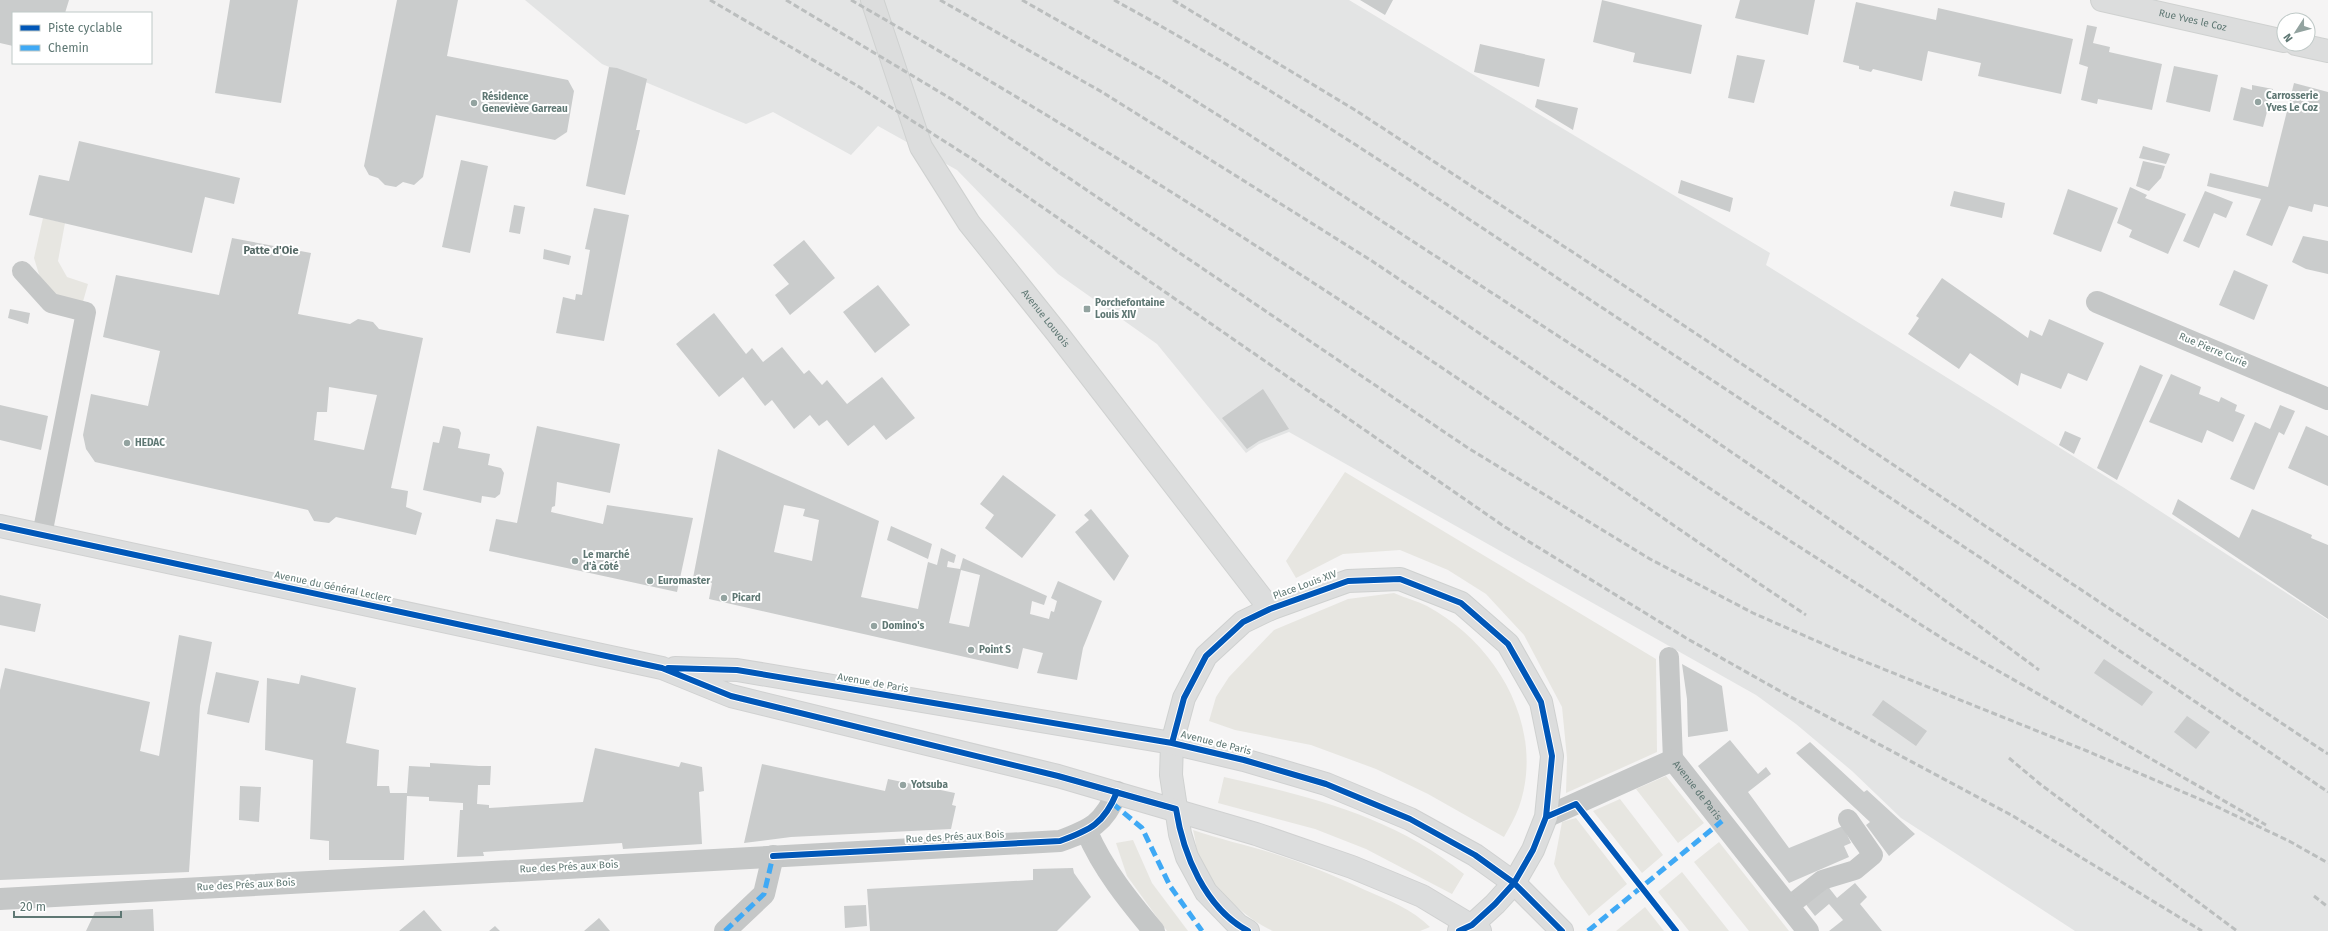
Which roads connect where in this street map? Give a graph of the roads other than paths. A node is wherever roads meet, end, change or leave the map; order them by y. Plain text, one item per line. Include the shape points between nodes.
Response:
1 (872, 0) edge
2 (2102, 0) edge
3 (2276, 39) edge
4 (2316, 48) edge
5 (2328, 51) edge
6 (22, 271) dead end
7 (2097, 302) dead end
8 (2328, 398) edge
9 (0, 526) edge
10 (42, 535) junction
11 (1270, 609) junction
12 (1668, 657) dead end
13 (662, 668) junction
14 (1172, 743) junction
15 (1673, 760) junction
16 (1117, 792) junction
17 (1176, 809) junction
18 (1546, 817) junction
19 (1848, 819) dead end
20 (1087, 832) junction
21 (773, 856) junction
22 (1514, 883) junction
23 (0, 899) edge
24 (1789, 906) junction
25 (1470, 929) edge
26 (725, 931) edge
27 (1154, 931) edge
28 (1248, 931) edge
29 (1562, 931) edge
30 (1808, 931) edge

1 - 11 main road, Avenue Louvois via 921,147 969,223
2 - 3 main road, Rue Yves le Coz
4 - 5 main road
6 - 10 lane via 51,303 86,312
7 - 8 street, Rue Pierre Curie
9 - 10 main road, Avenue du Général Leclerc
10 - 13 main road, Avenue du Général Leclerc
11 - 14 main road, Place Louis XIV via 1243,622 1206,656 1184,698
11 - 18 main road, Place Louis XIV via 1348,581 1400,579 1461,603 1508,644 1541,702 1552,756
12 - 15 lane
13 - 14 main road, Avenue de Paris via 737,670
13 - 16 main road via 731,696
14 - 17 main road, Place Louis XIV via 1171,775
14 - 22 main road, Avenue de Paris via 1244,760 1326,784 1410,819 1475,855
15 - 18 street, Avenue de Paris
15 - 24 street, Avenue de Paris
16 - 17 main road
16 - 20 street, Rue des Prés aux Bois via 1097,824
17 - 25 main road via 1352,867 1422,896
17 - 28 main road, Place Louis XIV via 1187,857 1206,892 1238,926
18 - 22 main road, Place Louis XIV via 1533,850
19 - 24 lane via 1873,855 1855,870 1822,880
20 - 21 street, Rue des Prés aux Bois via 1060,841
20 - 27 street via 1117,885
21 - 23 street, Rue des Prés aux Bois
21 - 26 street via 764,894
22 - 25 main road, Place Louis XIV
22 - 29 main road, Avenue de Paris
24 - 30 street, Avenue de Paris

